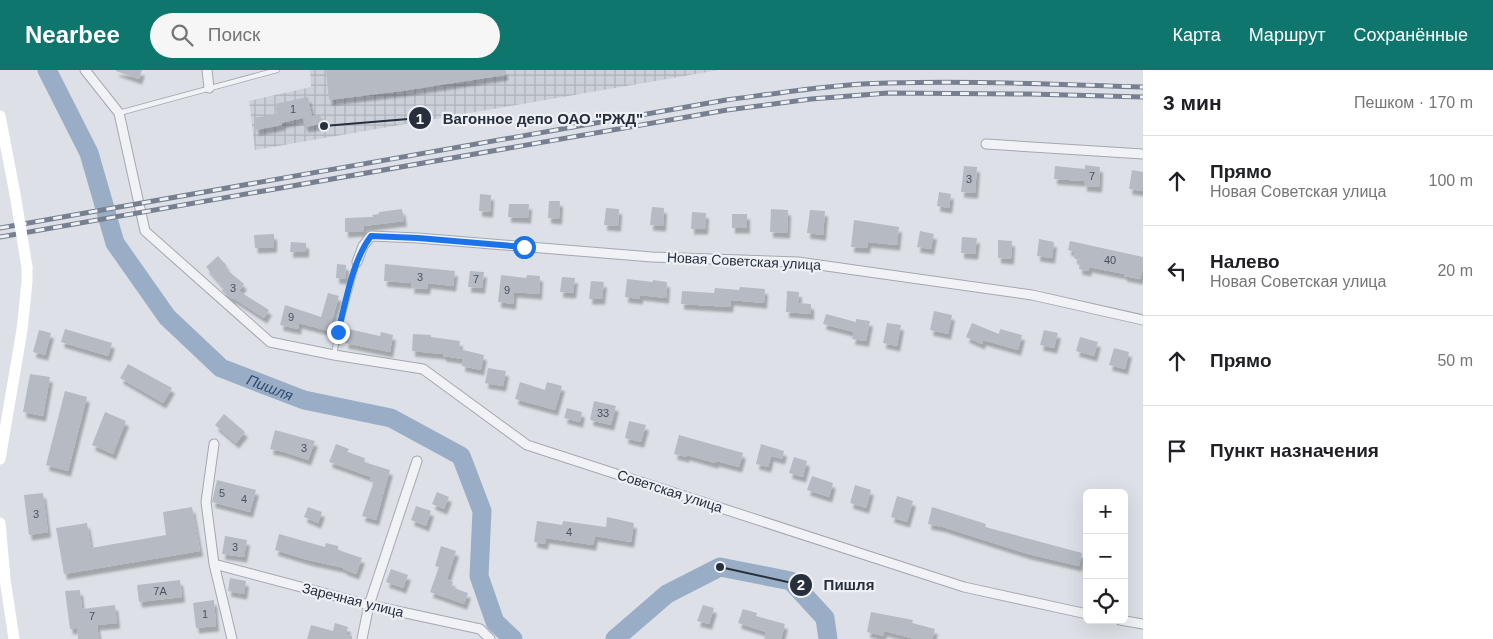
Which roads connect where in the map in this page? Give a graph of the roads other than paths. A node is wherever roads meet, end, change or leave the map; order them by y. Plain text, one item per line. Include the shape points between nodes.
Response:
1 (85, 70) edge
2 (207, 70) edge
3 (277, 70) edge
4 (209, 88) junction
5 (119, 113) junction
6 (0, 116) edge
7 (986, 144) dead end
8 (1143, 154) edge
9 (357, 262) joint
10 (1143, 320) edge
11 (334, 355) junction
12 (214, 444) dead end
13 (0, 459) edge
14 (418, 461) dead end
15 (0, 523) edge
16 (214, 564) junction
17 (369, 605) junction
18 (1083, 613) edge
19 (1128, 621) edge
20 (1143, 624) edge
21 (14, 639) edge
22 (232, 639) edge
23 (362, 639) edge
24 (490, 639) edge

1 - 5 street
2 - 4 street
3 - 4 lane
4 - 5 lane
5 - 11 street, Советская улица via 145,231 270,342
6 - 13 main road, bridge via 27,268 22,330
7 - 8 street
9 - 10 street, Новая Советская улица via 371,236 652,257 798,262 1032,295
9 - 11 lane
11 - 18 street, Советская улица via 423,369 527,445 964,587
12 - 16 street via 206,502
14 - 17 street
15 - 21 main road
16 - 17 street, Заречная улица
16 - 22 street
17 - 23 street
17 - 24 street, Заречная улица via 480,629
19 - 20 street

